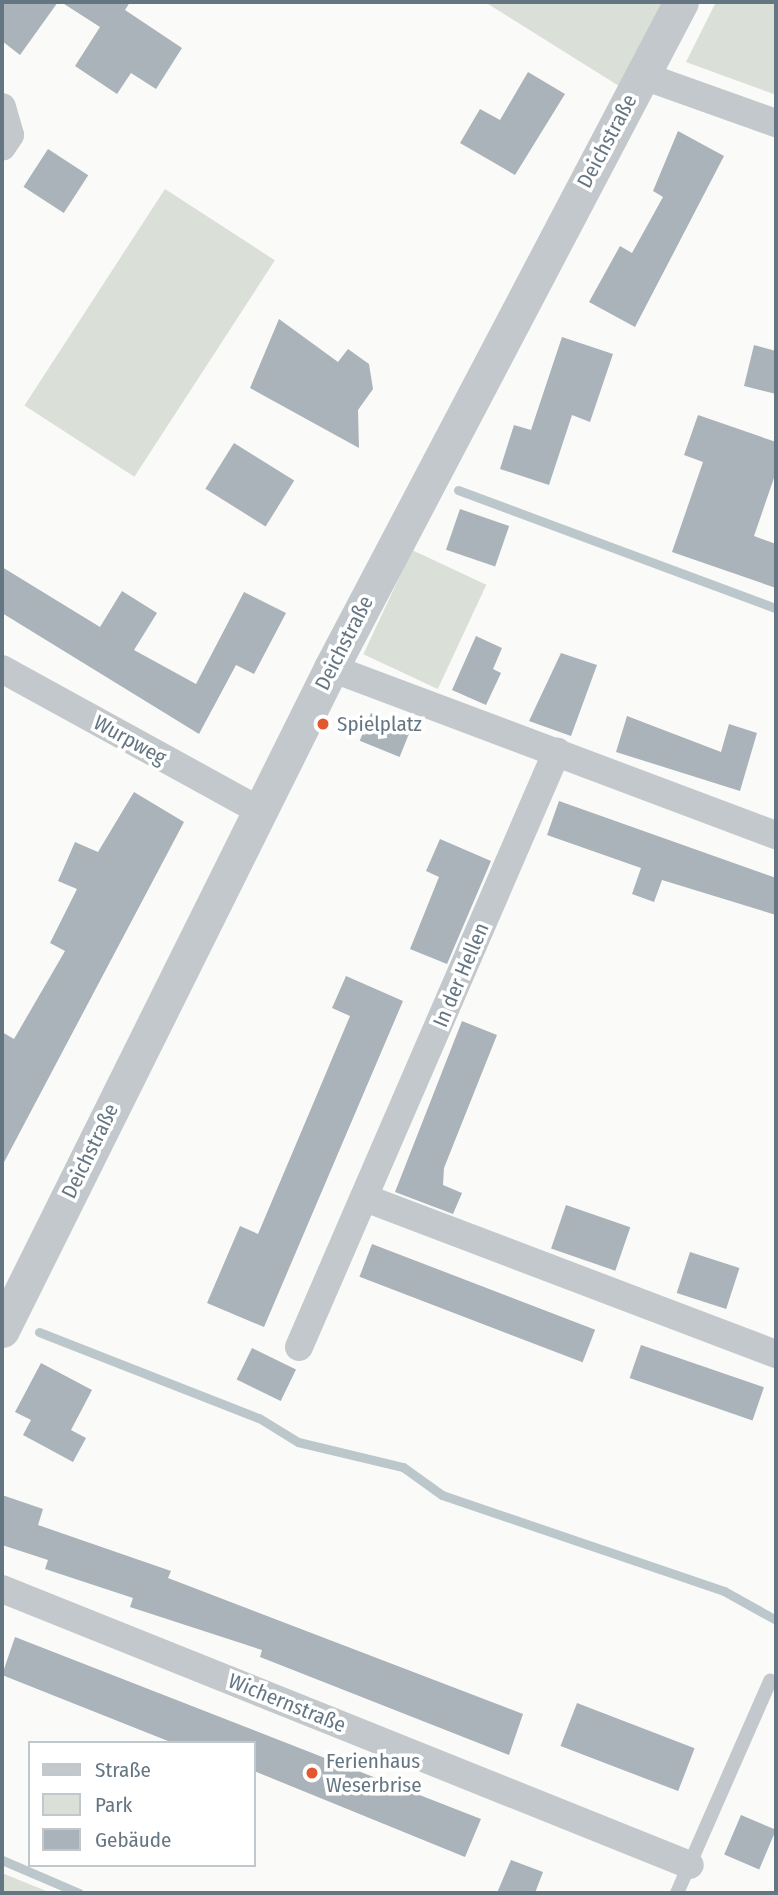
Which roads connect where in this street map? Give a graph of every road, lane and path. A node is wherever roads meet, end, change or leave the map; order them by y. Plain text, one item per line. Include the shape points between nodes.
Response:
1 (681, 2) edge
2 (641, 75) junction
3 (2, 107) edge
4 (776, 123) edge
5 (2, 147) edge
6 (331, 668) junction
7 (2, 669) edge
8 (557, 751) junction
9 (258, 810) junction
10 (776, 835) edge
11 (365, 1198) junction
12 (2, 1330) edge
13 (299, 1347) dead end
14 (776, 1354) edge
15 (2, 1588) edge
16 (770, 1681) dead end
17 (690, 1865) junction
18 (677, 1893) edge

1 - 2 street, Deichstraße
2 - 4 street
2 - 6 street, Deichstraße
3 - 5 street via 10,135
6 - 8 street
6 - 9 street, Deichstraße
7 - 9 street, Wurpweg
8 - 10 street
8 - 11 street, In der Hellen
9 - 12 street, Deichstraße
11 - 13 street, In der Hellen
11 - 14 street
15 - 17 street, Wichernstraße
16 - 17 lane
17 - 18 lane

